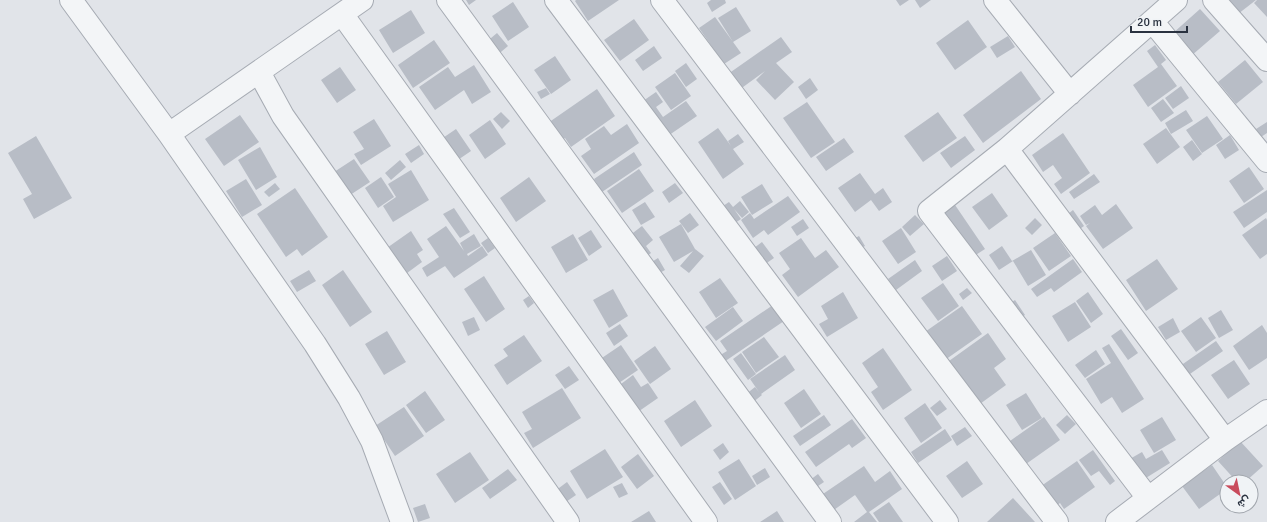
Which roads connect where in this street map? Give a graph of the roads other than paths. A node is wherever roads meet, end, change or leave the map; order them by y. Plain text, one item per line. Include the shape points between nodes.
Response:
1 (71, 0) edge
2 (362, 0) edge
3 (448, 0) edge
4 (556, 0) edge
5 (662, 0) edge
6 (995, 0) edge
7 (1176, 0) edge
8 (1214, 0) edge
9 (342, 14) junction
10 (1152, 21) junction
11 (1267, 60) edge
12 (259, 72) junction
13 (1070, 94) junction
14 (169, 134) junction
15 (1007, 149) junction
16 (1267, 161) edge
17 (1267, 411) edge
18 (1225, 440) junction
19 (1148, 498) junction
20 (402, 522) edge
21 (568, 522) edge
22 (706, 522) edge
23 (830, 522) edge
24 (947, 522) edge
25 (1057, 522) edge
26 (1117, 522) edge

1 - 14 street
2 - 9 street
3 - 23 street
4 - 24 street
5 - 25 street
6 - 13 street
7 - 10 street
8 - 11 street
9 - 12 street
9 - 22 street
10 - 13 street
10 - 16 street
12 - 14 street
12 - 21 street via 283,116
13 - 15 street
14 - 20 street via 315,344 349,398 372,441
15 - 18 street
15 - 19 street via 929,211
17 - 18 street
18 - 19 street
19 - 26 street

